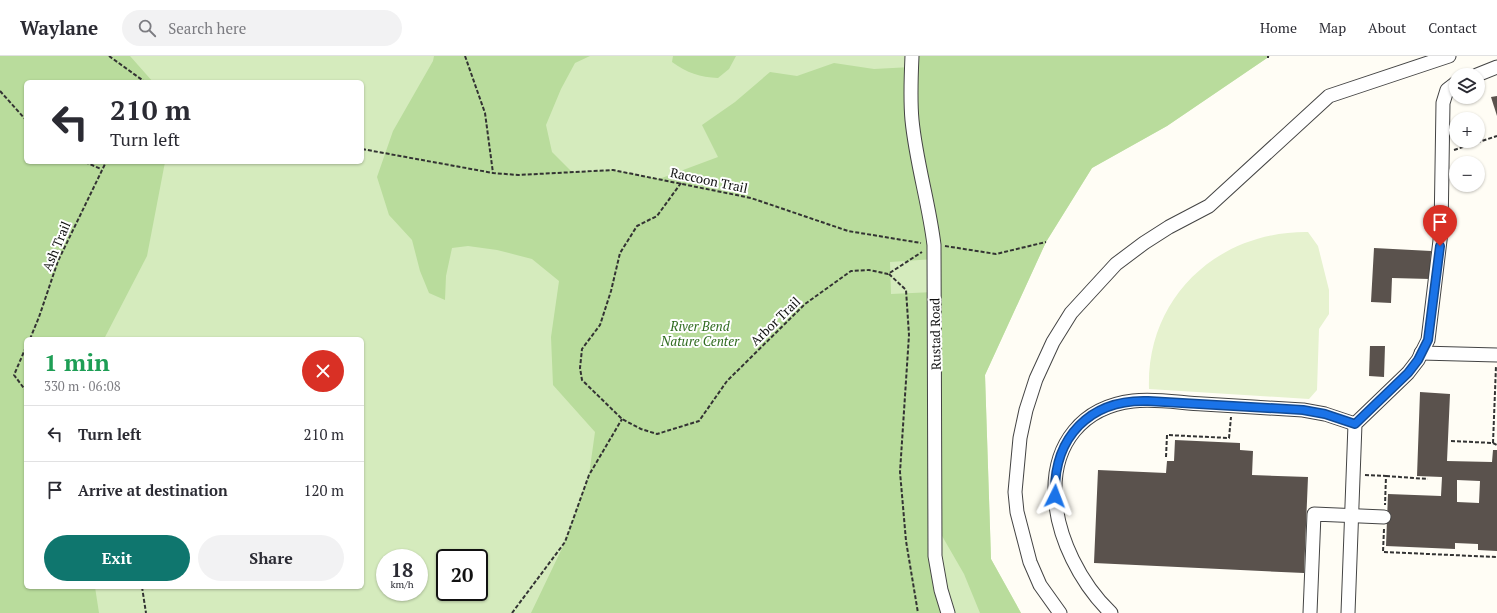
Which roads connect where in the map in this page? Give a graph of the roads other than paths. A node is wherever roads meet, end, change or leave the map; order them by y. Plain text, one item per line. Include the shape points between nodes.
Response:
1 (912, 56) edge
2 (1449, 56) edge
3 (1497, 67) edge
4 (1485, 72) edge
5 (1449, 88) edge
6 (1421, 353) junction
7 (1497, 355) edge
8 (1355, 424) junction
9 (1352, 516) junction
10 (1384, 517) road end
11 (948, 613) edge
12 (1060, 613) edge
13 (1111, 613) edge
14 (1310, 613) edge
15 (1348, 613) edge

1 - 11 street, Rustad Road via 912,121 934,245 935,556
2 - 12 street via 1329,96 1209,206 1169,227 1116,264 1071,313 1036,379 1026,410 1020,438 1015,492 1017,512 1030,562 1040,585
3 - 4 street
5 - 6 street via 1442,103 1441,232 1428,340
6 - 7 street
6 - 8 street via 1408,373
8 - 9 street
8 - 13 street via 1303,410 1135,400 1104,408 1082,421 1065,444 1059,459 1055,487 1058,521 1064,540 1085,580
9 - 10 street
9 - 14 street via 1314,514
9 - 15 street

